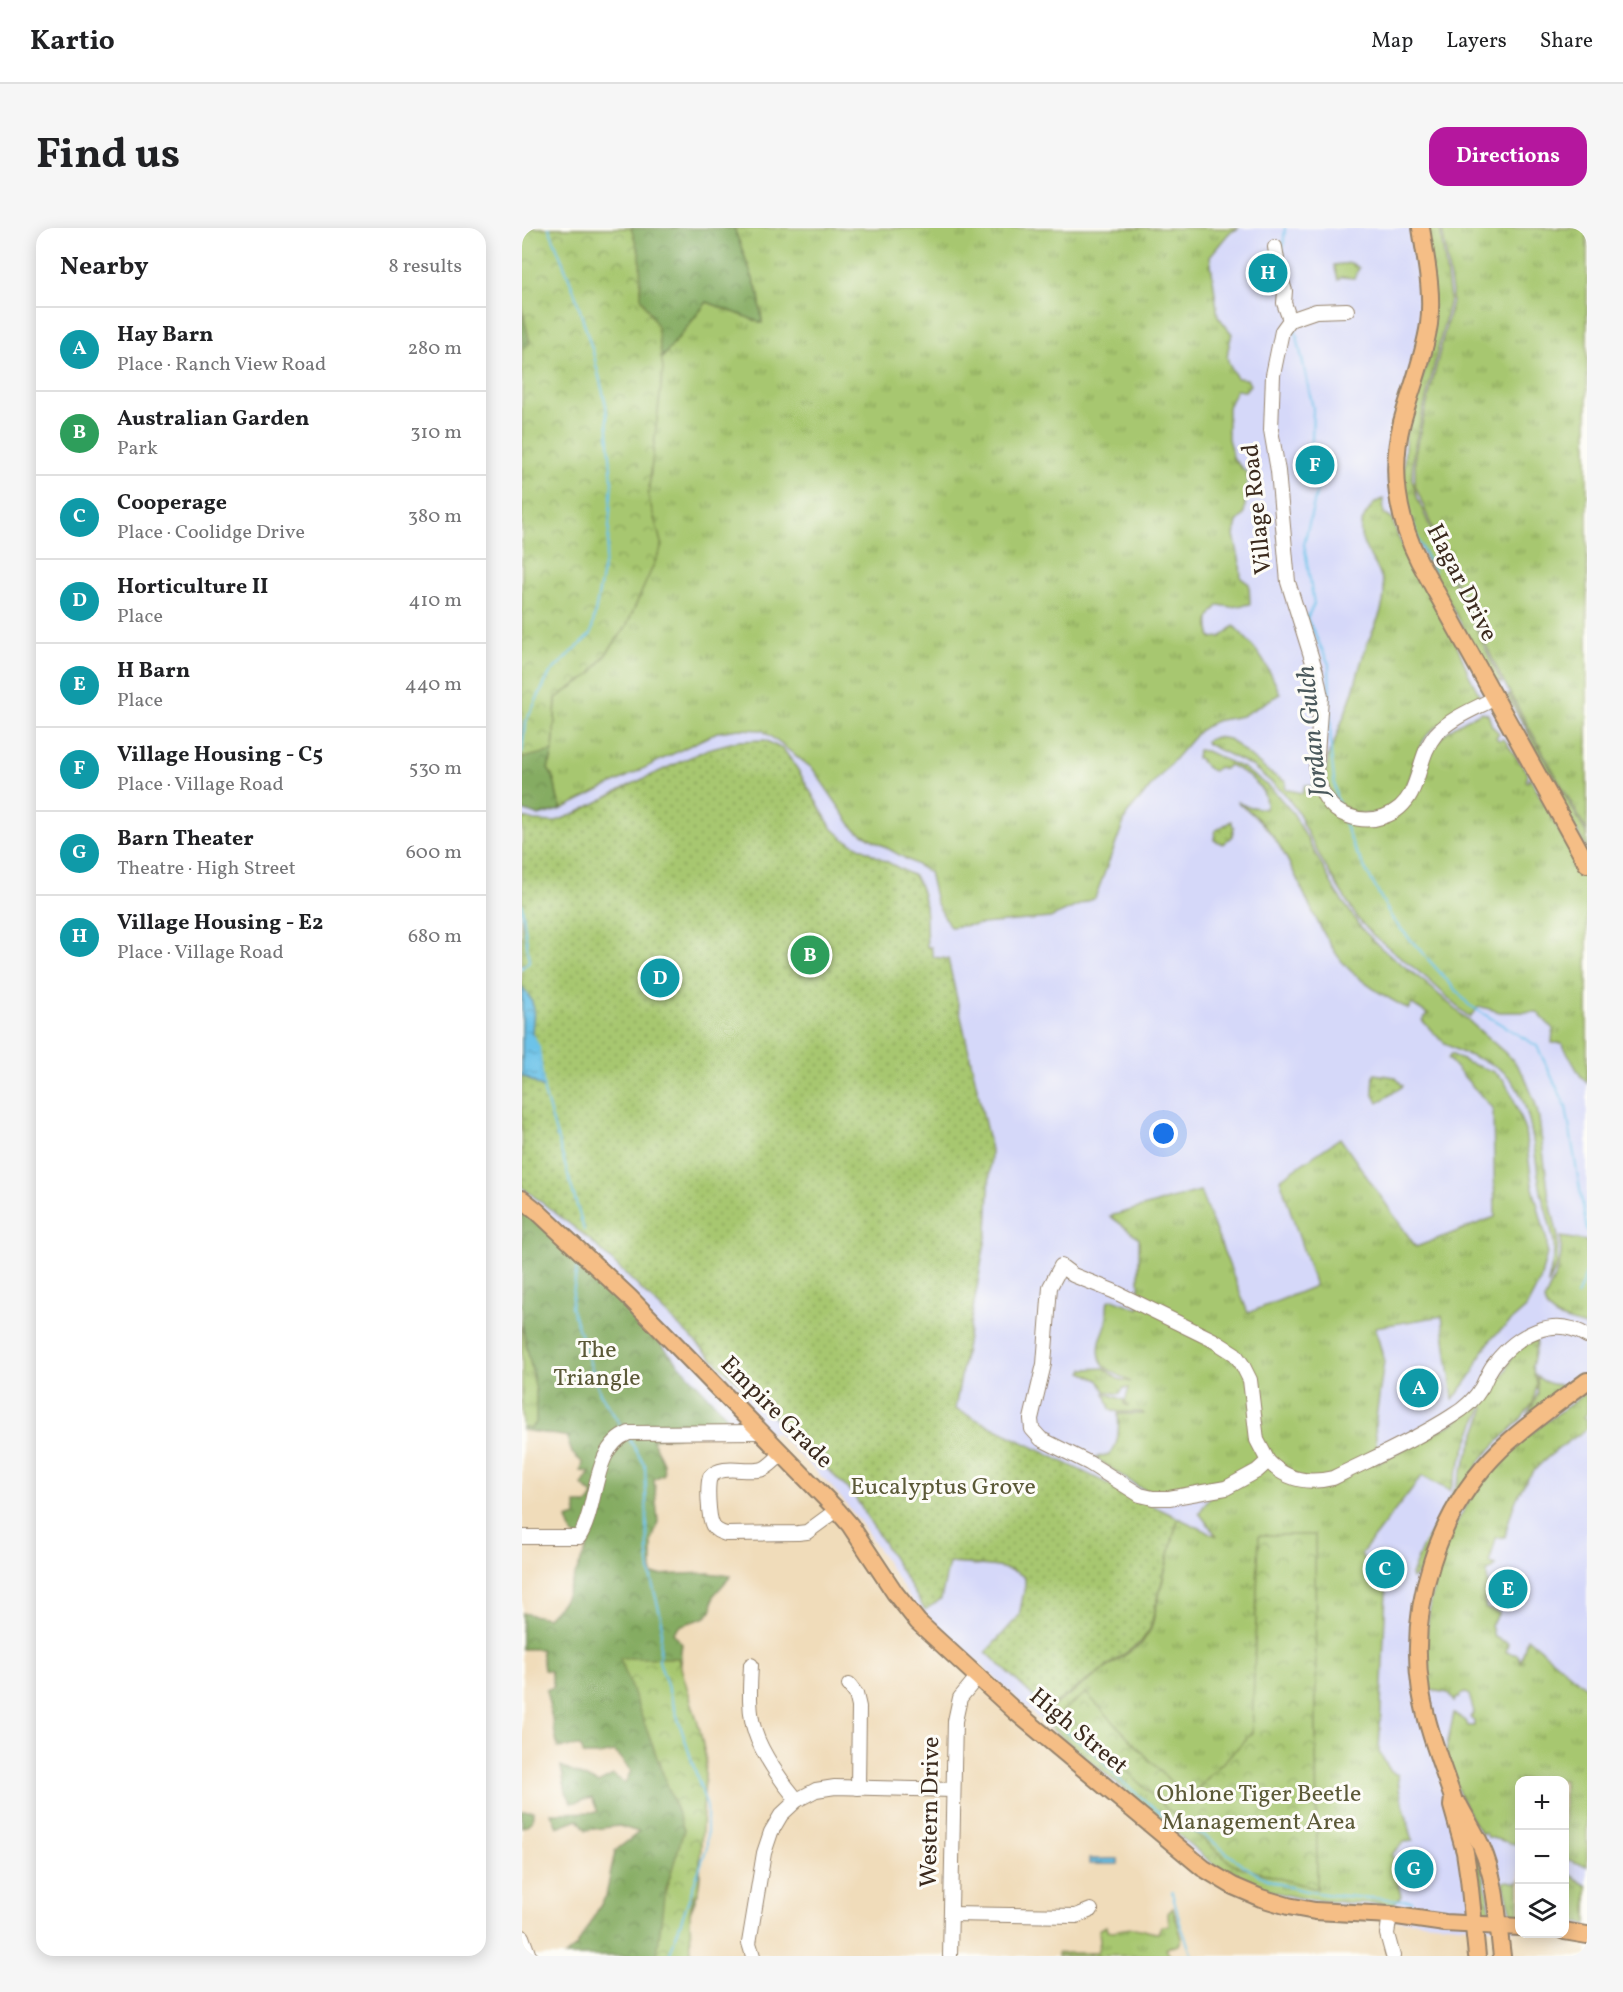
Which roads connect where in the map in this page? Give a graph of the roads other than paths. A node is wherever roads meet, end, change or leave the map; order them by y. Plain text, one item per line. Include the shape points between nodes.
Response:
1 (1421, 228) edge
2 (1275, 247) dead end
3 (1347, 310) dead end
4 (1290, 320) junction
5 (1495, 698) junction
6 (1587, 864) edge
7 (522, 1199) edge
8 (1587, 1336) edge
9 (1587, 1381) edge
10 (761, 1432) junction
11 (782, 1453) junction
12 (1268, 1461) junction
13 (837, 1510) junction
14 (522, 1538) edge
15 (751, 1665) dead end
16 (978, 1676) junction
17 (849, 1685) dead end
18 (858, 1788) junction
19 (953, 1790) junction
20 (1453, 1797) junction
21 (797, 1800) junction
22 (1091, 1910) dead end
23 (951, 1914) junction
24 (1390, 1915) junction
25 (1472, 1925) junction
26 (1499, 1926) junction
27 (1515, 1927) edge
28 (1569, 1932) edge
29 (1587, 1935) edge
30 (522, 1937) edge
31 (530, 1956) edge
32 (753, 1956) edge
33 (950, 1956) edge
34 (1393, 1956) edge
35 (1477, 1956) edge
36 (1502, 1956) edge

1 - 5 main road, Hagar Drive via 1430,287 1429,322 1399,434 1399,501 1413,550
2 - 4 street
3 - 4 street via 1316,311
4 - 5 street, Village Road via 1282,331 1273,375 1271,430 1288,582 1321,697 1316,769 1322,792 1345,816 1370,820 1388,815 1412,792 1428,744 1438,732
5 - 6 main road, Hagar Drive
7 - 10 main road, Empire Grade via 601,1270
8 - 12 street via 1560,1327 1530,1332 1500,1357 1474,1398 1453,1416 1333,1478 1320,1482 1299,1480
9 - 20 main road via 1500,1449 1459,1502 1432,1562 1419,1626 1419,1672 1428,1723
10 - 11 main road, Empire Grade
10 - 14 street via 623,1436 602,1462 589,1518 579,1537
11 - 13 main road, Empire Grade
11 - 13 street via 762,1469 719,1471 710,1477 712,1522 718,1532 798,1533 813,1529
12 - 12 street via 1226,1488 1153,1498 1140,1495 1041,1439 1032,1429 1032,1419 1044,1364 1050,1287 1061,1266 1235,1354 1250,1380 1257,1440
13 - 16 main road, Empire Grade via 918,1622
15 - 21 street via 744,1684 754,1730
16 - 19 street, Western Drive via 964,1691 956,1712
16 - 24 main road, High Street via 1203,1868 1233,1886 1261,1898 1315,1911
17 - 18 street via 859,1707
18 - 19 street
18 - 21 street via 816,1790
19 - 23 street, Western Drive
20 - 25 main road via 1468,1870
20 - 26 main road via 1481,1847 1491,1875
21 - 32 street via 780,1815 764,1853 749,1943
22 - 23 street via 1076,1916
23 - 33 street, Western Drive
24 - 25 main road, High Street
24 - 34 street via 1387,1935
25 - 26 main road, High Street
25 - 35 main road
26 - 27 main road, High Street
26 - 36 main road
28 - 29 main road
30 - 31 street

